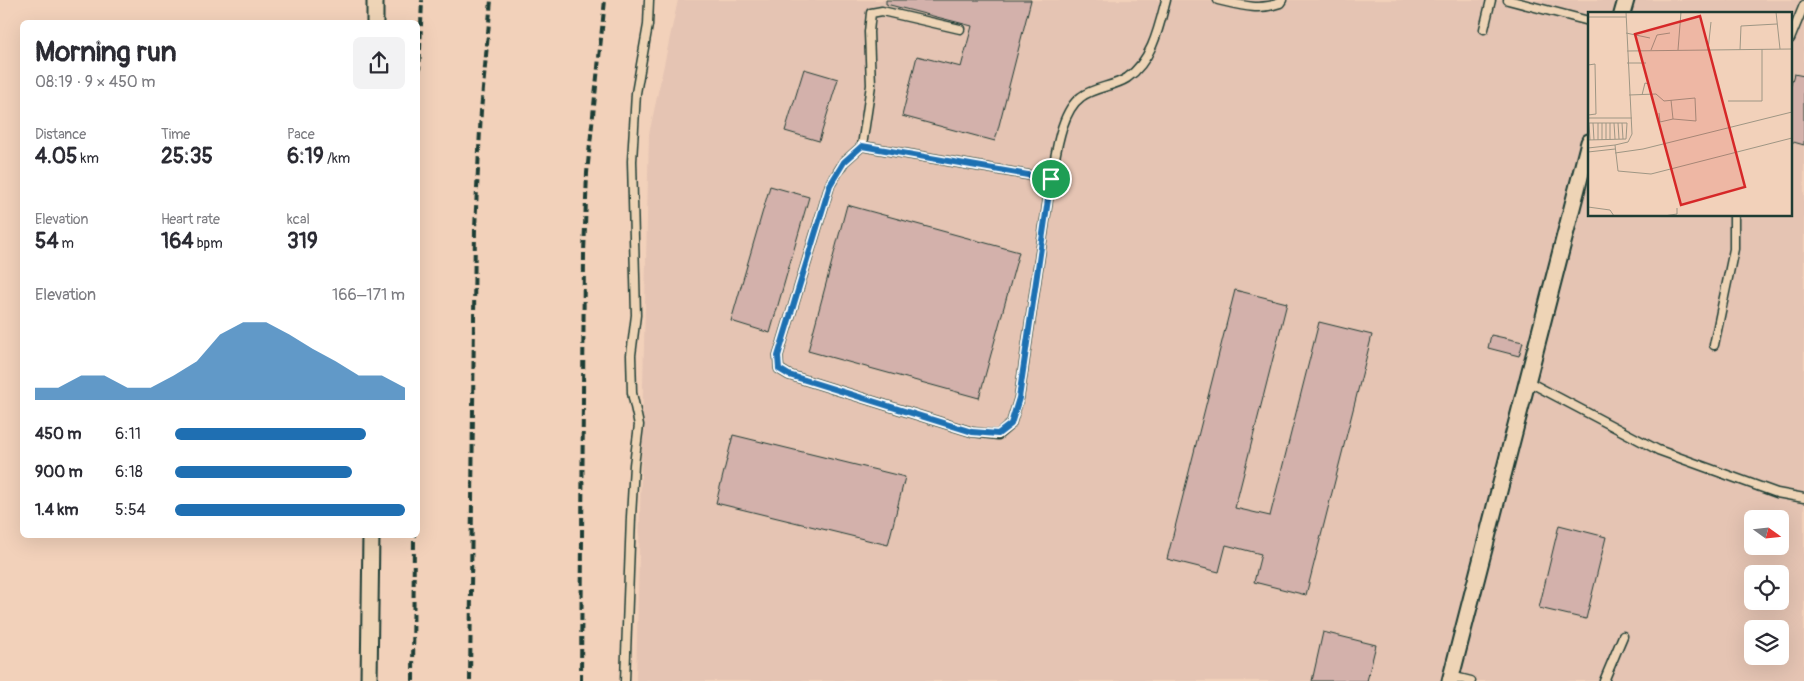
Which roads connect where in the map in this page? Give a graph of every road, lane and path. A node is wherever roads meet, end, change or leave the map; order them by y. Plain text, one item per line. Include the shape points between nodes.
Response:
1 (375, 0) edge
2 (648, 0) edge
3 (1166, 0) edge
4 (1218, 0) edge
5 (1282, 0) edge
6 (1492, 0) edge
7 (1508, 0) edge
8 (1804, 5) edge
9 (375, 20) edge
10 (1588, 21) edge
11 (960, 29) dead end
12 (1484, 29) dead end
13 (1792, 33) edge
14 (862, 146) junction
15 (1588, 146) edge
16 (1051, 179) junction
17 (1734, 216) edge
18 (1714, 345) dead end
19 (1527, 381) junction
20 (1804, 498) edge
21 (371, 538) edge
22 (1623, 636) dead end
23 (1450, 679) edge
24 (370, 681) edge
25 (625, 681) edge
26 (1471, 681) edge
27 (1604, 681) edge

1 - 9 street
2 - 25 lane via 648,25 636,93 632,161 636,315 631,355 632,393 640,425 634,465
3 - 16 lane via 1152,47 1138,66 1127,78 1080,97 1068,113
4 - 5 lane via 1248,8 1267,8
6 - 12 lane
7 - 10 lane
8 - 13 lane
11 - 14 lane via 882,11 871,13 871,85
14 - 16 lane
14 - 16 lane via 844,162 830,185 778,356 779,369 789,375 972,432 998,434 1011,424 1019,398
15 - 19 street
17 - 18 lane via 1734,249
19 - 20 lane via 1658,450 1777,493
19 - 23 street
21 - 24 street
22 - 27 lane
23 - 26 lane

